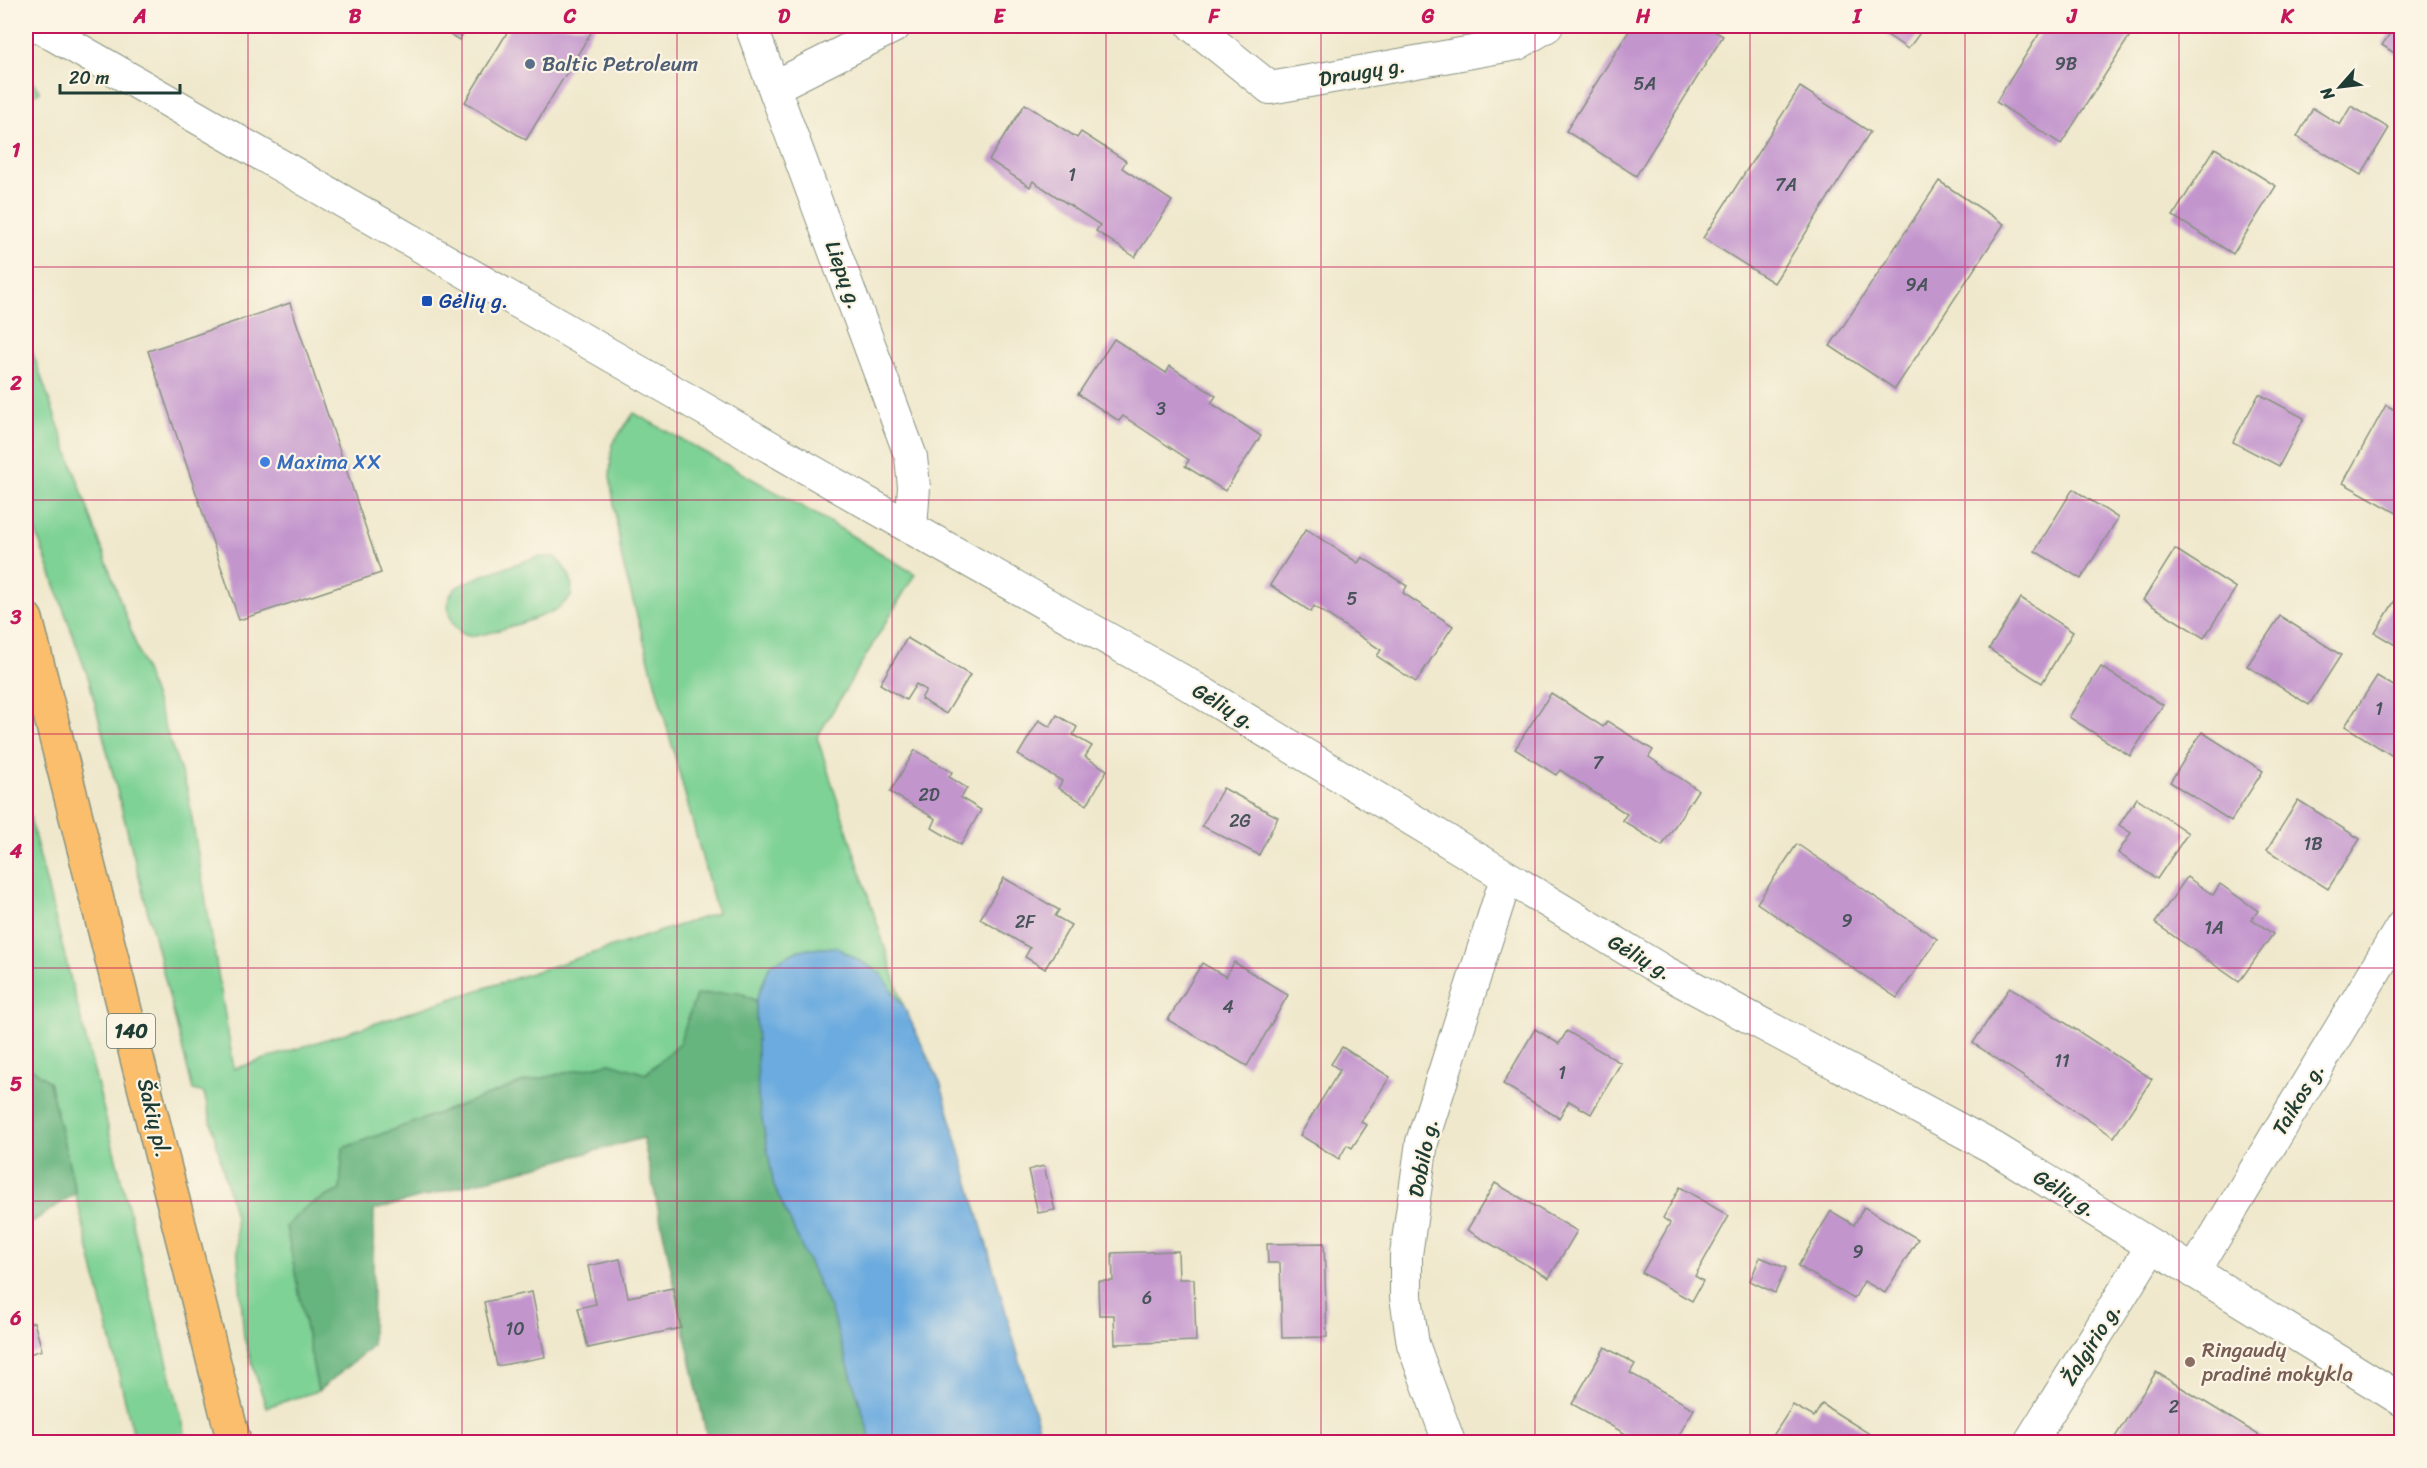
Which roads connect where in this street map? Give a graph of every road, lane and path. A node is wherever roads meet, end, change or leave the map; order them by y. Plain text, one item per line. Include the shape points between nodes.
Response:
1 (38, 26) edge
2 (751, 26) edge
3 (895, 26) edge
4 (1193, 26) edge
5 (1547, 26) edge
6 (774, 87) junction
7 (911, 528) junction
8 (26, 619) edge
9 (1506, 878) junction
10 (2402, 926) edge
11 (2152, 1246) junction
12 (2194, 1272) junction
13 (2402, 1400) edge
14 (234, 1443) edge
15 (1449, 1443) edge
16 (2030, 1443) edge

1 - 7 street, Gėlių g.
2 - 6 street, Liepų g.
3 - 6 street
4 - 5 street, Draugų g. via 1270,88 1517,44
6 - 7 street, Liepų g. via 911,457 915,487
7 - 9 street, Gėlių g. via 1181,680
8 - 14 main road, Šakių pl. / 140
9 - 11 street, Gėlių g. via 1663,971 1994,1148
9 - 15 street, Dobilo g. via 1422,1142 1406,1255 1413,1344
10 - 12 street, Taikos g.
11 - 12 street, Gėlių g.
11 - 16 street, Žalgirio g.
12 - 13 street, Gėlių g.

